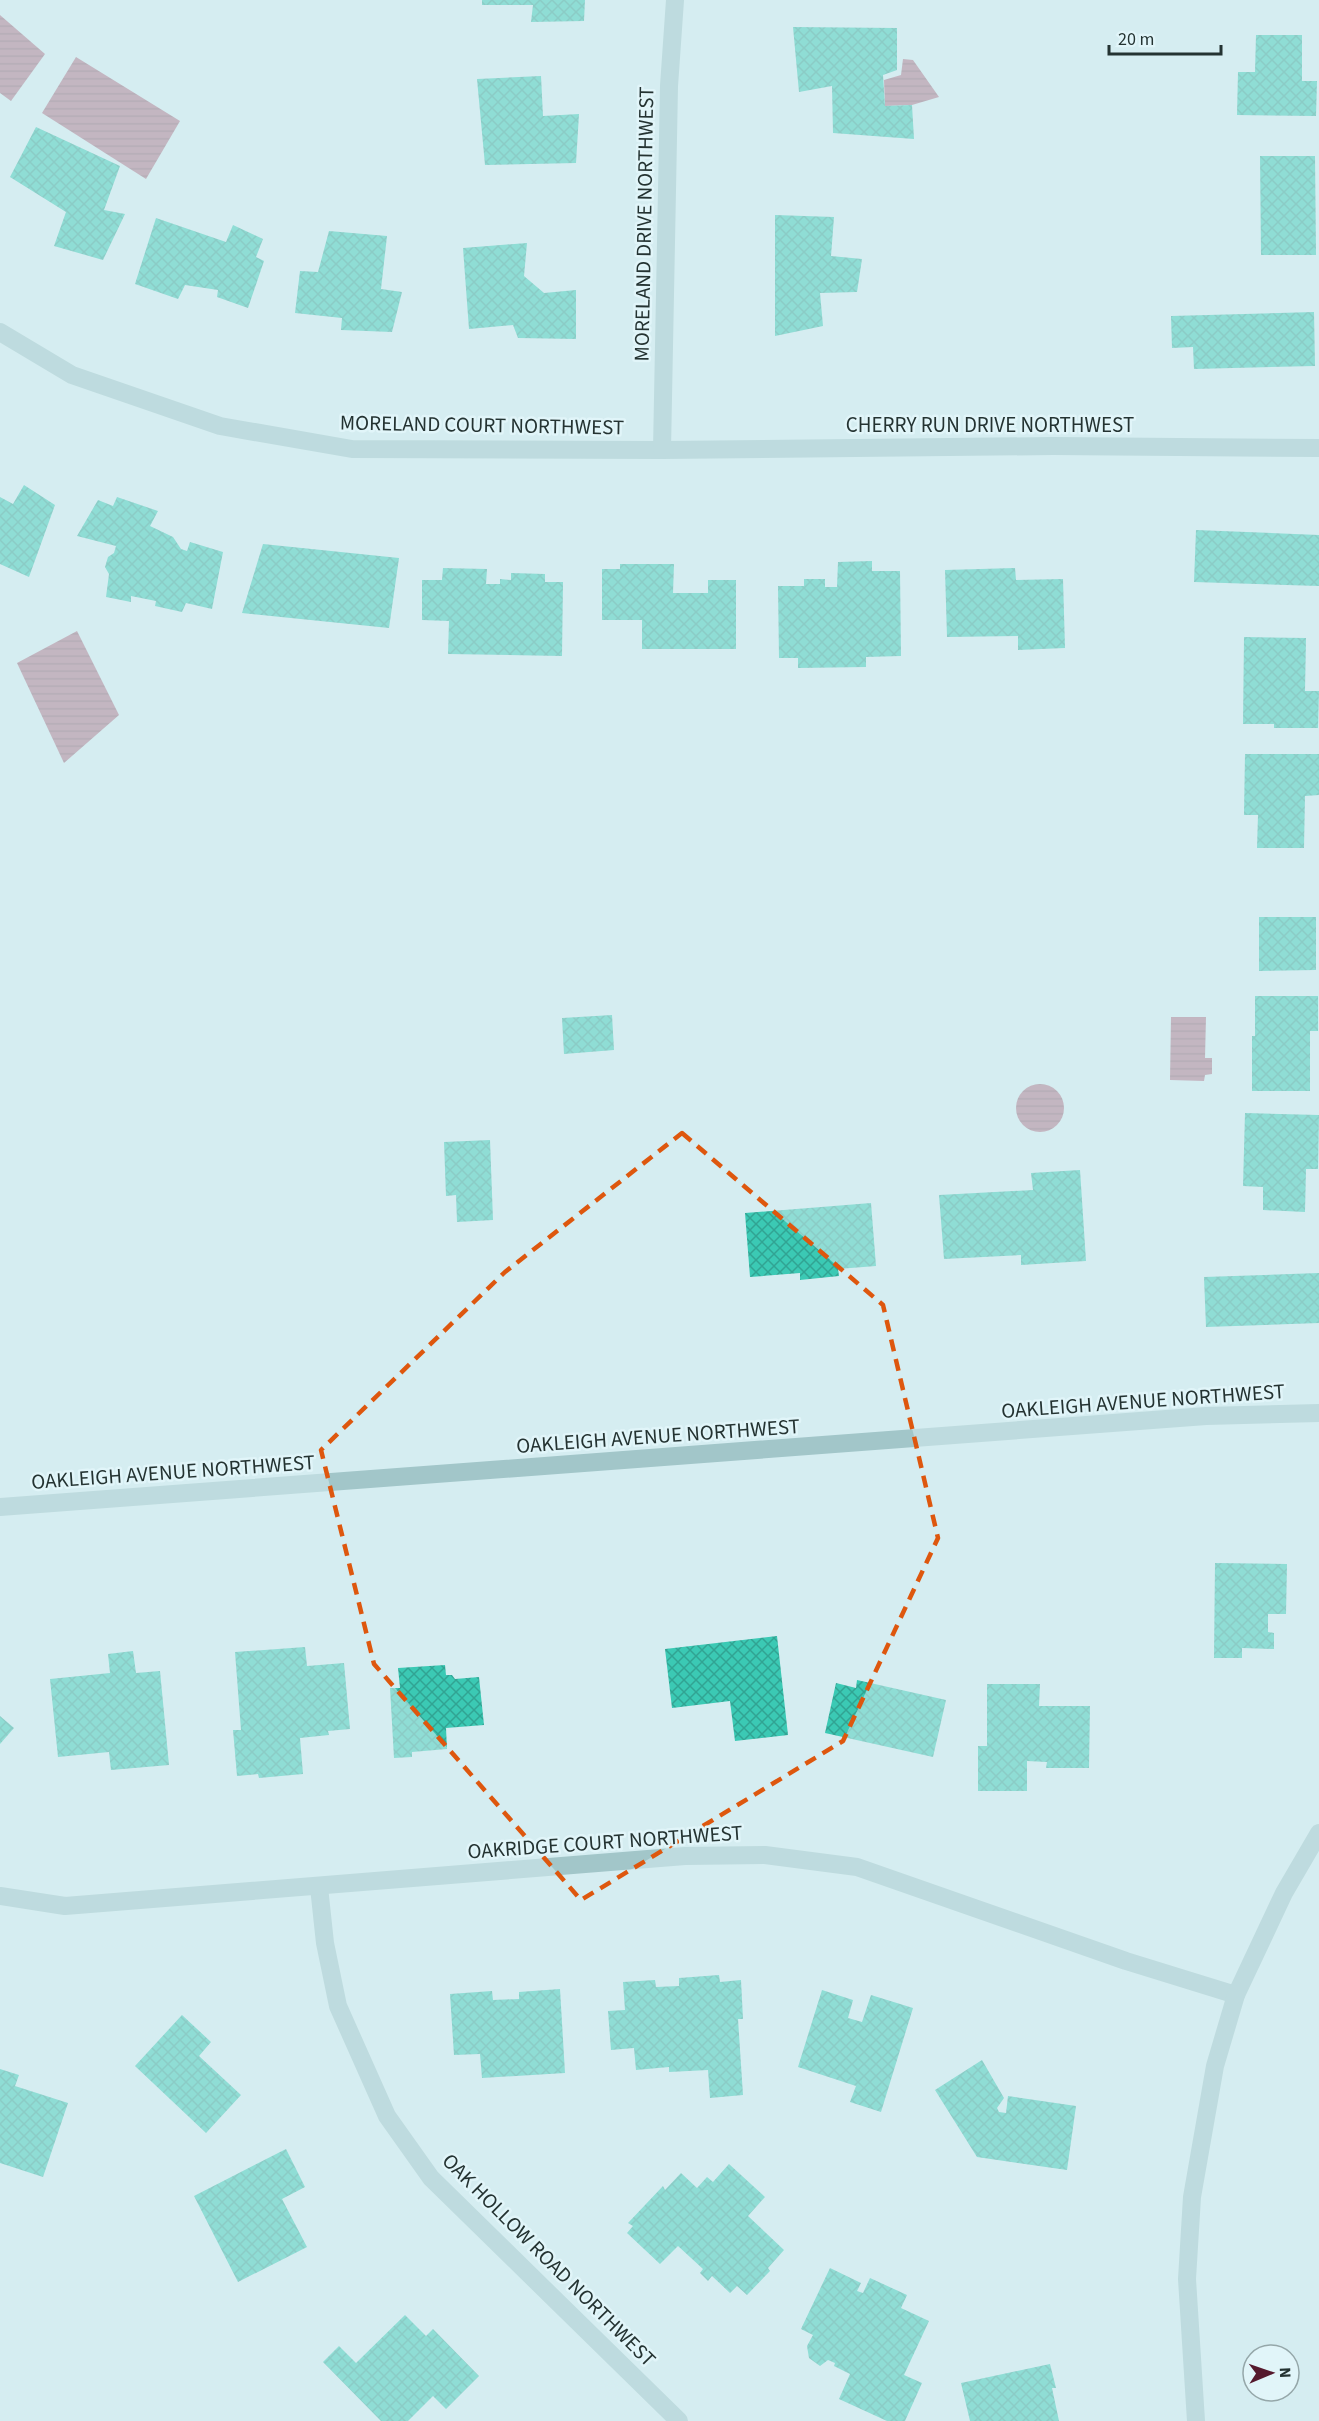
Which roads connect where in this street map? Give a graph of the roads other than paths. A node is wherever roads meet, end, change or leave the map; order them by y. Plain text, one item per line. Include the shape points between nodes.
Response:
1 (675, 0) edge
2 (0, 332) edge
3 (1319, 448) edge
4 (662, 450) junction
5 (1319, 1413) edge
6 (0, 1507) edge
7 (1319, 1833) edge
8 (320, 1887) junction
9 (0, 1896) edge
10 (1236, 1995) junction
11 (679, 2421) edge
12 (1196, 2421) edge

1 - 4 street, MORELAND DRIVE NORTHWEST via 669,86
2 - 4 street, MORELAND COURT NORTHWEST via 72,375 220,426 352,449
3 - 4 street, CHERRY RUN DRIVE NORTHWEST
5 - 6 street, OAKLEIGH AVENUE NORTHWEST via 1206,1416
7 - 10 street via 1284,1893
8 - 9 street, OAKRIDGE COURT NORTHWEST via 65,1906
8 - 10 street, OAKRIDGE COURT NORTHWEST via 685,1856 765,1855 836,1863
8 - 11 street, OAK HOLLOW ROAD NORTHWEST via 325,1943 338,2006 387,2116 431,2178
10 - 12 street via 1215,2066 1192,2197 1186,2279

